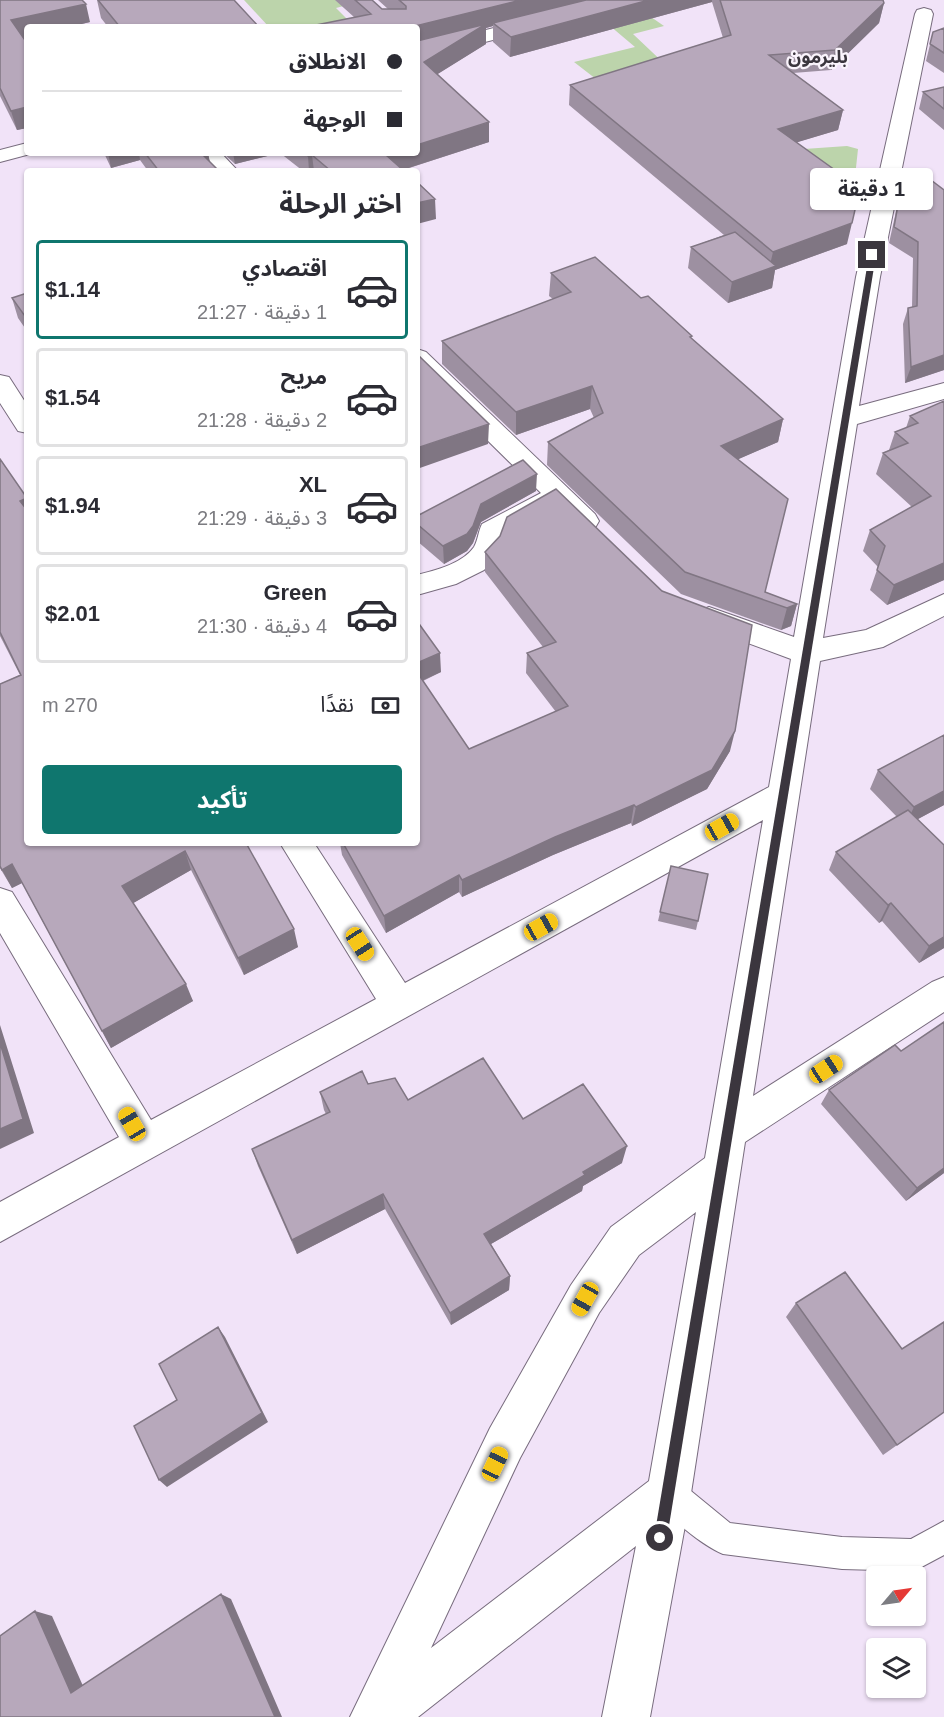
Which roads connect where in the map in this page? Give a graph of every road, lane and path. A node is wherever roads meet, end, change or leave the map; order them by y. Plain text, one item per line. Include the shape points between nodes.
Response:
1 (927, 12) edge
2 (561, 17) edge
3 (420, 50) edge
4 (212, 156) edge
5 (224, 168) edge
6 (420, 360) edge
7 (0, 383) edge
8 (944, 391) edge
9 (844, 419) junction
10 (24, 420) edge
11 (557, 494) junction
12 (606, 540) edge
13 (420, 584) edge
14 (944, 604) edge
15 (682, 608) edge
16 (806, 653) junction
17 (783, 794) junction
18 (298, 846) edge
19 (0, 902) edge
20 (944, 993) edge
21 (399, 1004) junction
22 (144, 1144) junction
23 (724, 1151) junction
24 (0, 1223) edge
25 (669, 1493) junction
26 (944, 1537) edge
27 (375, 1717) edge
28 (380, 1717) edge
29 (626, 1717) edge

1 - 9 street via 867,277
2 - 3 street
4 - 5 street
6 - 11 street
7 - 10 street
8 - 9 street
9 - 16 street
11 - 12 street
11 - 13 street via 492,531 487,550 471,565 452,576
14 - 16 street via 873,639
15 - 16 street
16 - 17 street
17 - 21 street
17 - 23 street
18 - 21 street
19 - 22 street
20 - 23 street
21 - 22 street
22 - 24 street
23 - 25 street
23 - 27 street via 625,1241 585,1299 505,1443
25 - 26 lane via 723,1538 842,1553 914,1555
25 - 28 street
25 - 29 street

